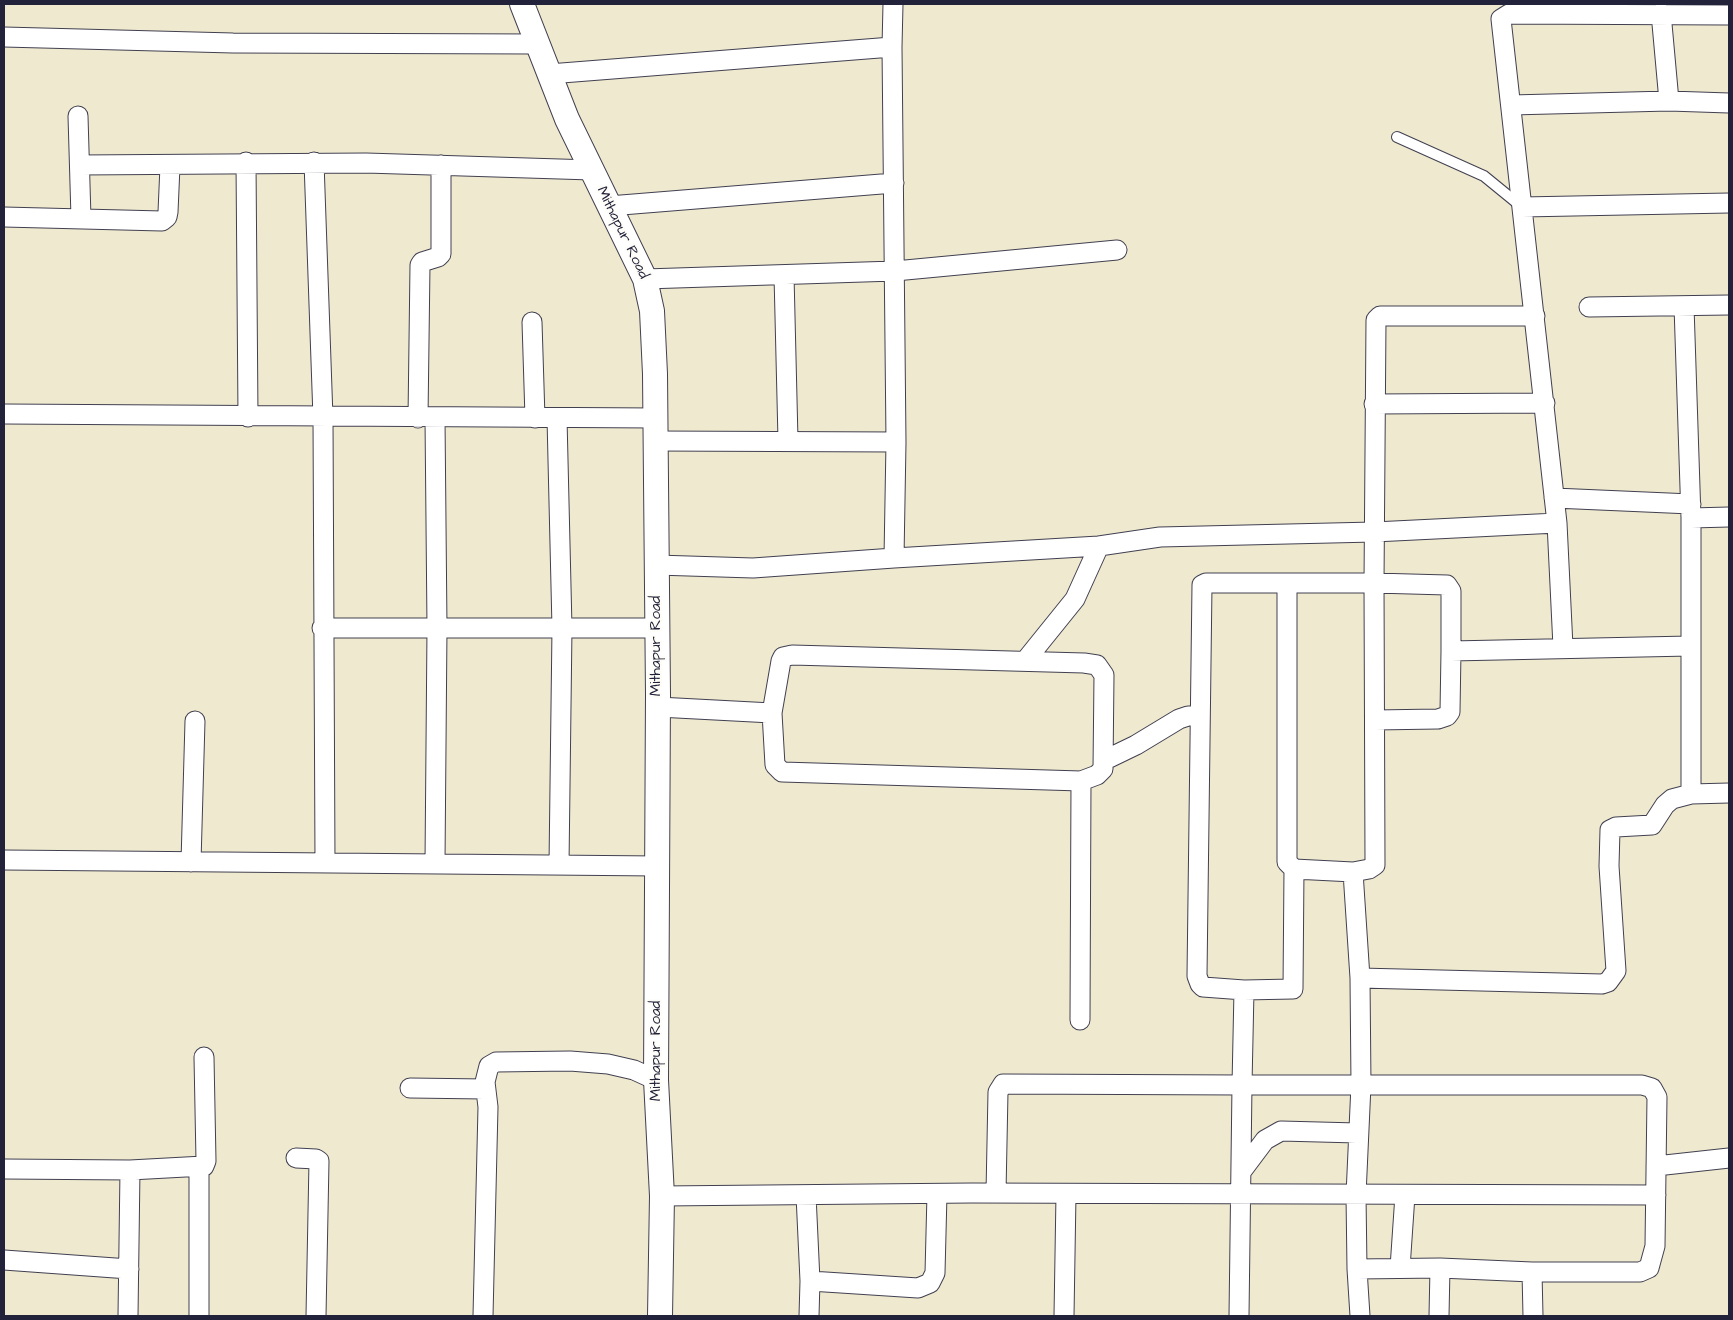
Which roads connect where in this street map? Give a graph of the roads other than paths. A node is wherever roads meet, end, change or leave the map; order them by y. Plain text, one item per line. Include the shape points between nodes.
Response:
1 (522, 4) edge
2 (893, 4) edge
3 (1661, 14) junction
4 (1729, 15) edge
5 (4, 37) edge
6 (538, 44) junction
7 (892, 47) junction
8 (549, 74) junction
9 (1669, 101) junction
10 (1729, 103) edge
11 (1511, 104) junction
12 (78, 116) dead end
13 (1398, 137) dead end
14 (246, 162) junction
15 (314, 162) junction
16 (441, 165) junction
17 (80, 166) junction
18 (170, 166) junction
19 (592, 170) junction
20 (894, 182) junction
21 (1729, 203) edge
22 (609, 206) junction
23 (1522, 207) junction
24 (4, 217) edge
25 (81, 218) junction
26 (1117, 250) dead end
27 (895, 271) junction
28 (784, 275) junction
29 (645, 279) junction
30 (1729, 305) edge
31 (1684, 306) junction
32 (1590, 307) dead end
33 (1535, 316) junction
34 (532, 322) dead end
35 (1545, 403) junction
36 (1374, 404) junction
37 (4, 414) edge
38 (248, 417) junction
39 (323, 418) junction
40 (427, 418) junction
41 (535, 418) junction
42 (557, 418) junction
43 (655, 430) junction
44 (788, 440) junction
45 (896, 442) junction
46 (1554, 498) junction
47 (1691, 511) junction
48 (1729, 516) edge
49 (1557, 523) junction
50 (1374, 532) junction
51 (1099, 546) junction
52 (894, 558) junction
53 (656, 565) junction
54 (1287, 583) junction
55 (1374, 584) junction
56 (322, 628) junction
57 (437, 628) junction
58 (562, 628) junction
59 (657, 628) junction
60 (1690, 646) junction
61 (1563, 647) junction
62 (1452, 651) junction
63 (1026, 661) junction
64 (658, 707) junction
65 (772, 713) junction
66 (1200, 716) junction
67 (1375, 720) junction
68 (195, 721) dead end
69 (1105, 760) junction
70 (1081, 781) junction
71 (1729, 793) edge
72 (1690, 794) junction
73 (4, 860) edge
74 (191, 862) junction
75 (325, 862) junction
76 (435, 864) junction
77 (559, 865) junction
78 (658, 866) junction
79 (1294, 869) junction
80 (1353, 872) junction
81 (1360, 978) junction
82 (1244, 990) junction
83 (1080, 1020) dead end
84 (204, 1057) dead end
85 (656, 1080) junction
86 (1242, 1085) junction
87 (1361, 1085) junction
88 (410, 1088) dead end
89 (485, 1089) junction
90 (1357, 1133) junction
91 (296, 1158) dead end
92 (1729, 1158) edge
93 (1656, 1166) junction
94 (200, 1168) junction
95 (4, 1169) edge
96 (130, 1170) junction
97 (1241, 1172) junction
98 (937, 1194) junction
99 (996, 1194) junction
100 (1066, 1194) junction
101 (806, 1195) junction
102 (1240, 1195) junction
103 (1356, 1195) junction
104 (1405, 1195) junction
105 (1656, 1195) junction
106 (662, 1196) junction
107 (4, 1260) edge
108 (1400, 1268) junction
109 (1440, 1268) junction
110 (129, 1269) junction
111 (1357, 1269) junction
112 (1532, 1272) junction
113 (810, 1282) junction
114 (128, 1316) edge
115 (199, 1316) edge
116 (316, 1316) edge
117 (483, 1316) edge
118 (660, 1316) edge
119 (809, 1316) edge
120 (1064, 1316) edge
121 (1239, 1316) edge
122 (1360, 1316) edge
123 (1439, 1316) edge
124 (1533, 1316) edge

1 - 6 street, Mithapur Road
2 - 7 street
3 - 4 street
3 - 9 street
3 - 11 street via 1509,14 1503,17 1500,24
5 - 6 street via 233,43
6 - 8 street, Mithapur Road
7 - 8 street
7 - 20 street
8 - 19 street, Mithapur Road
9 - 10 street
9 - 11 street
11 - 23 street
12 - 17 street
13 - 23 lane via 1484,176
14 - 15 street
14 - 18 street
14 - 38 street
15 - 16 street
15 - 39 street
16 - 19 street
16 - 40 street via 441,254 420,265
17 - 18 street
17 - 25 street
18 - 25 street via 165,219
19 - 22 street, Mithapur Road
20 - 22 street
20 - 27 street
21 - 23 street
22 - 29 street, Mithapur Road
23 - 33 street
24 - 25 street
26 - 27 street
27 - 28 street
27 - 45 street
28 - 29 street
28 - 44 street
29 - 43 street, Mithapur Road via 652,311
30 - 31 street
31 - 32 street
31 - 47 street
33 - 35 street
33 - 36 street via 1380,316 1374,325
34 - 41 street
35 - 36 street
35 - 46 street
36 - 50 street
37 - 38 street
38 - 39 street
39 - 40 street
39 - 56 street
40 - 41 street
40 - 57 street
41 - 42 street
42 - 43 street
42 - 58 street
43 - 44 street
43 - 53 street, Mithapur Road
44 - 45 street
45 - 52 street
46 - 47 street
46 - 49 street
47 - 48 street
47 - 60 street
49 - 50 street
49 - 61 street
50 - 51 street via 1160,537
50 - 55 street
51 - 52 street
51 - 63 street via 1075,599
52 - 53 street via 753,568
53 - 59 street, Mithapur Road
54 - 55 street
54 - 66 street via 1202,585
54 - 79 street via 1287,860
55 - 62 street via 1447,585 1450,591
55 - 67 street
56 - 57 street
56 - 75 street
57 - 58 street
57 - 76 street
58 - 59 street
58 - 77 street
59 - 64 street, Mithapur Road
60 - 61 street
60 - 72 street
61 - 62 street
62 - 67 street via 1450,712 1447,716
63 - 65 street via 785,656 778,669
63 - 69 street via 1084,663 1102,670
64 - 65 street
64 - 78 street, Mithapur Road
65 - 70 street via 775,765 782,772
66 - 69 street via 1179,719
66 - 82 street via 1197,976 1203,987
67 - 80 street via 1375,865
68 - 74 street
69 - 70 street via 1102,772
70 - 83 street
71 - 72 street
72 - 81 street via 1668,802 1651,826 1610,830 1609,866 1616,971 1608,982
73 - 74 street
74 - 75 street
75 - 76 street
76 - 77 street
77 - 78 street
78 - 85 street, Mithapur Road
79 - 80 street
79 - 82 street via 1294,988 1288,991
80 - 81 street
81 - 87 street
82 - 86 street
84 - 94 street via 206,1161
85 - 89 street via 634,1070 608,1064 496,1062 488,1068
85 - 106 street, Mithapur Road
86 - 87 street
86 - 97 street
86 - 99 street via 1003,1084 998,1092
87 - 90 street
87 - 93 street via 1648,1086 1657,1097
88 - 89 street
89 - 117 street via 488,1106
90 - 97 street via 1281,1131 1265,1140
90 - 103 street
91 - 116 street via 319,1161
92 - 93 street
93 - 105 street
94 - 96 street
94 - 115 street
95 - 96 street
96 - 110 street
97 - 102 street
98 - 99 street
98 - 101 street
98 - 113 street via 936,1273 930,1283 918,1288
99 - 100 street
100 - 102 street
100 - 120 street
101 - 106 street
101 - 113 street
102 - 103 street
102 - 121 street
103 - 104 street
103 - 111 street
104 - 105 street
104 - 108 street
105 - 112 street via 1655,1246 1649,1268 1640,1272
106 - 118 street, Mithapur Road
107 - 110 street
108 - 109 street
108 - 111 street
109 - 112 street
109 - 123 street
110 - 114 street
111 - 122 street
112 - 124 street
113 - 119 street

